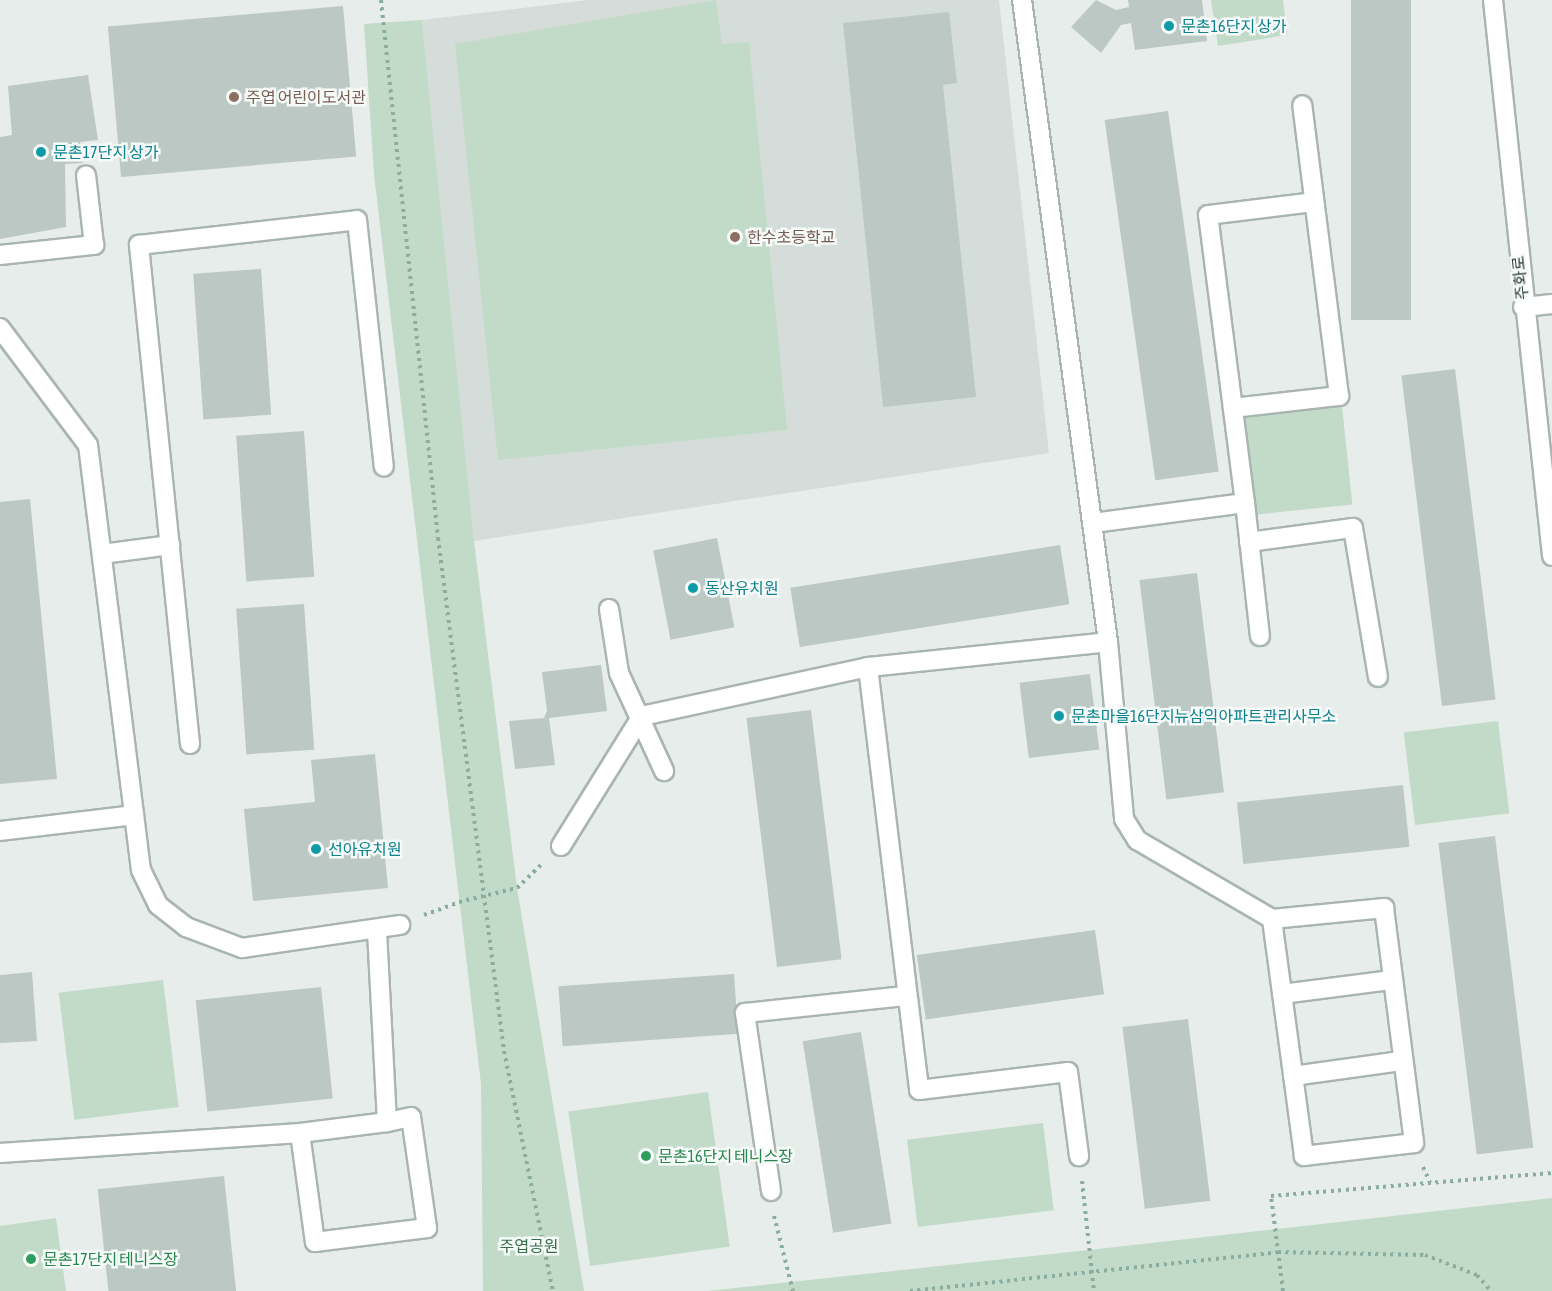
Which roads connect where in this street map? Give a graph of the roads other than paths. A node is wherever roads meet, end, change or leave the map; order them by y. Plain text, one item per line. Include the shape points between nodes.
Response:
1 (1023, 0) edge
2 (1493, 0) edge
3 (1302, 105) dead end
4 (86, 175) dead end
5 (1314, 202) junction
6 (0, 255) edge
7 (1552, 304) edge
8 (1523, 307) junction
9 (0, 328) edge
10 (1233, 408) junction
11 (384, 467) dead end
12 (1245, 503) junction
13 (1093, 523) junction
14 (1249, 542) junction
15 (170, 545) junction
16 (102, 554) junction
17 (1552, 556) edge
18 (609, 609) dead end
19 (1260, 636) dead end
20 (1108, 642) junction
21 (868, 667) junction
22 (1378, 677) dead end
23 (642, 716) junction
24 (190, 744) dead end
25 (664, 771) dead end
26 (134, 815) junction
27 (0, 831) edge
28 (561, 846) road end
29 (1272, 919) junction
30 (399, 925) road end
31 (377, 928) junction
32 (1392, 980) junction
33 (1282, 994) junction
34 (905, 996) junction
35 (1401, 1061) junction
36 (1293, 1076) junction
37 (387, 1122) junction
38 (300, 1133) junction
39 (0, 1153) edge
40 (1079, 1156) road end
41 (771, 1191) road end

1 - 13 street
2 - 8 street, 주화로
3 - 5 street
4 - 6 street via 94,245
5 - 10 street via 1208,215
5 - 10 street via 1339,396
7 - 8 street
8 - 17 street, 주화로
9 - 16 street via 88,445
10 - 12 street
11 - 15 street via 357,220 139,245
12 - 13 street
12 - 14 street
13 - 20 street
14 - 19 street
14 - 22 street via 1353,528
15 - 16 street
15 - 24 street
16 - 26 street
18 - 23 street via 620,673
20 - 21 street
20 - 29 street via 1124,819 1137,840
21 - 23 street
21 - 34 street
23 - 25 street
23 - 28 street
26 - 27 street
26 - 31 street via 141,870 158,905 186,927 242,948
29 - 32 street via 1384,908
29 - 33 street
30 - 31 street
31 - 37 street
32 - 33 street
32 - 35 street
33 - 36 street
34 - 40 street via 919,1090 1068,1072
34 - 41 street via 746,1013
35 - 36 street
35 - 36 street via 1414,1143 1304,1156
37 - 38 street
37 - 38 street via 411,1117 428,1228 315,1242
38 - 39 street

